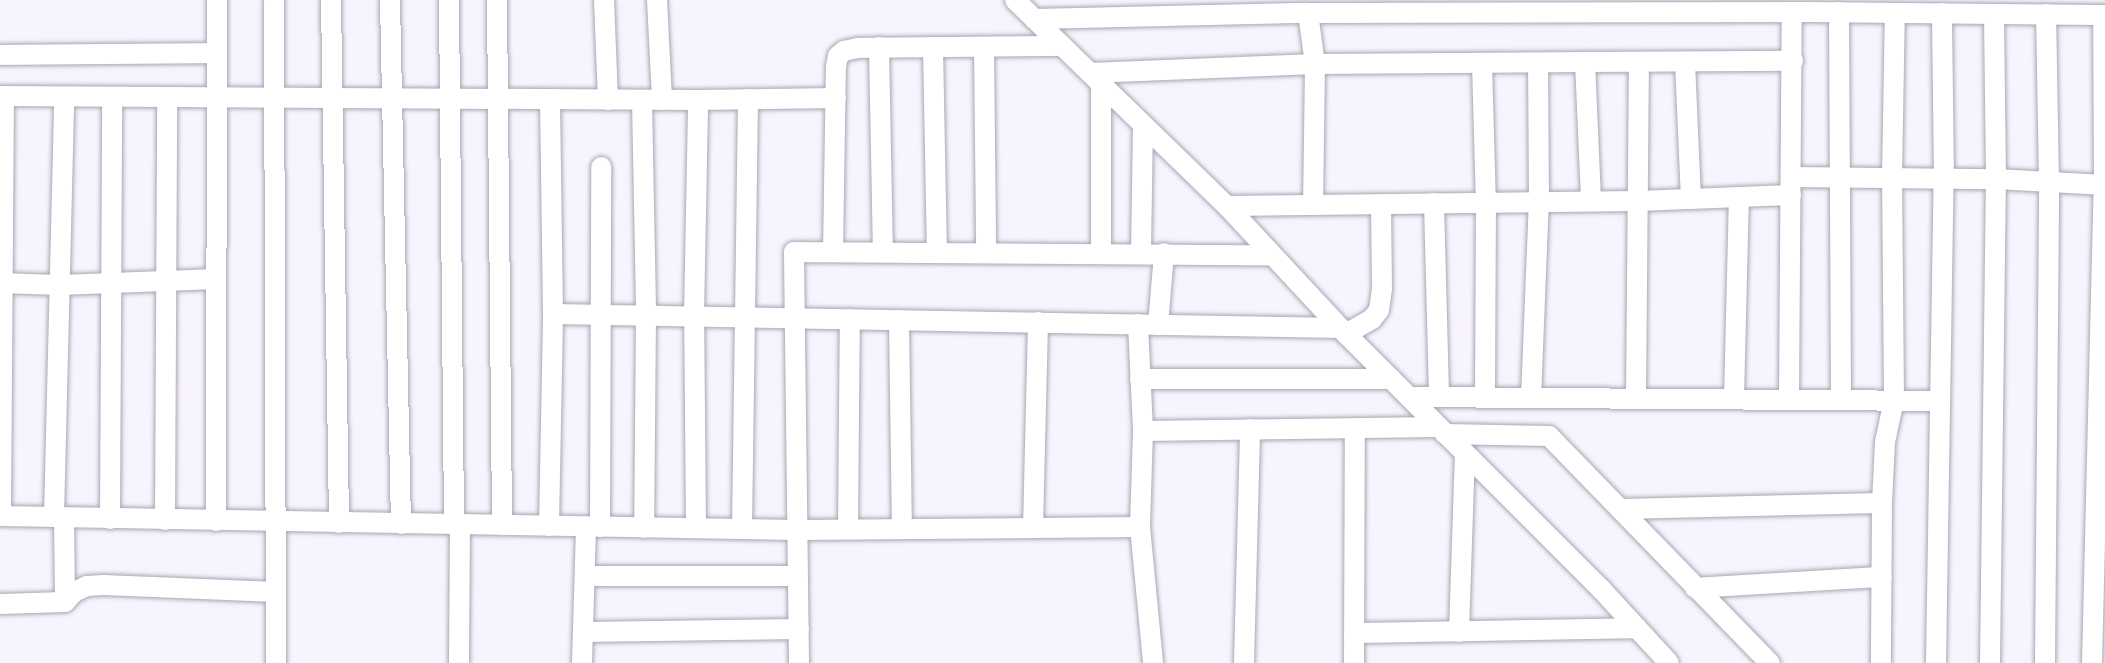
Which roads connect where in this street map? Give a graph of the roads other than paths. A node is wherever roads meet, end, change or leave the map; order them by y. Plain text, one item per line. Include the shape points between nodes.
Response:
1 (217, 0) edge
2 (274, 0) edge
3 (331, 0) edge
4 (390, 0) edge
5 (449, 0) edge
6 (497, 0) edge
7 (604, 0) edge
8 (657, 0) edge
9 (1015, 0) edge
10 (1804, 8) edge
11 (1951, 9) edge
12 (1839, 12) junction
13 (1308, 13) junction
14 (1895, 13) junction
15 (1994, 14) junction
16 (2046, 14) junction
17 (2104, 15) edge
18 (1035, 20) junction
19 (984, 46) junction
20 (1062, 46) junction
21 (879, 47) junction
22 (933, 47) junction
23 (217, 53) junction
24 (0, 55) edge
25 (1793, 61) junction
26 (1585, 62) junction
27 (1639, 62) junction
28 (1685, 62) junction
29 (1482, 63) junction
30 (1538, 63) junction
31 (1316, 64) junction
32 (1095, 79) junction
33 (2, 96) edge
34 (64, 97) junction
35 (112, 97) junction
36 (167, 97) junction
37 (215, 97) junction
38 (274, 98) junction
39 (332, 98) junction
40 (392, 98) junction
41 (836, 98) junction
42 (450, 99) junction
43 (500, 99) junction
44 (550, 99) junction
45 (748, 99) junction
46 (608, 100) junction
47 (652, 100) junction
48 (698, 100) junction
49 (1143, 125) junction
50 (601, 167) dead end
51 (1839, 177) junction
52 (1892, 177) junction
53 (1944, 180) junction
54 (1996, 180) junction
55 (2049, 182) junction
56 (2104, 185) edge
57 (1791, 186) junction
58 (1739, 198) junction
59 (1691, 199) junction
60 (1591, 201) junction
61 (1637, 201) junction
62 (1486, 202) junction
63 (1539, 202) junction
64 (1434, 203) junction
65 (1381, 204) junction
66 (1313, 205) junction
67 (1227, 206) junction
68 (833, 252) junction
69 (883, 252) junction
70 (937, 252) junction
71 (986, 252) junction
72 (1101, 252) junction
73 (1141, 252) junction
74 (1164, 252) junction
75 (1272, 255) junction
76 (216, 279) junction
77 (166, 281) junction
78 (1, 283) edge
79 (111, 284) junction
80 (60, 285) junction
81 (553, 314) junction
82 (599, 315) junction
83 (646, 315) junction
84 (694, 316) junction
85 (744, 317) junction
86 (796, 318) junction
87 (850, 319) junction
88 (899, 320) junction
89 (1038, 322) junction
90 (1138, 324) junction
91 (1158, 325) junction
92 (1344, 331) junction
93 (1140, 379) junction
94 (1391, 379) junction
95 (1409, 398) junction
96 (1439, 398) junction
97 (1485, 398) junction
98 (1531, 398) junction
99 (1636, 399) junction
100 (1734, 399) junction
101 (1789, 400) junction
102 (1841, 400) junction
103 (1894, 400) junction
104 (1940, 400) junction
105 (1355, 428) junction
106 (1250, 429) junction
107 (1143, 431) junction
108 (1442, 431) junction
109 (1465, 455) junction
110 (1882, 503) junction
111 (1620, 509) junction
112 (0, 516) edge
113 (59, 518) junction
114 (110, 519) junction
115 (165, 520) junction
116 (216, 521) junction
117 (275, 522) junction
118 (339, 523) junction
119 (401, 524) junction
120 (457, 525) junction
121 (502, 525) junction
122 (549, 526) junction
123 (593, 527) junction
124 (1140, 527) junction
125 (644, 528) junction
126 (696, 528) junction
127 (1033, 528) junction
128 (742, 529) junction
129 (902, 529) junction
130 (796, 530) junction
131 (848, 530) junction
132 (585, 576) junction
133 (798, 576) junction
134 (1882, 578) junction
135 (1695, 588) junction
136 (276, 592) junction
137 (65, 602) junction
138 (0, 604) edge
139 (1637, 628) junction
140 (799, 629) junction
141 (583, 632) junction
142 (1459, 632) junction
143 (1354, 633) junction
144 (276, 663) edge
145 (459, 663) edge
146 (582, 663) edge
147 (800, 663) edge
148 (1153, 663) edge
149 (1244, 663) edge
150 (1354, 663) edge
151 (1669, 663) edge
152 (1770, 663) edge
153 (1881, 663) edge
154 (1936, 663) edge
155 (1990, 663) edge
156 (2044, 663) edge
157 (2092, 663) edge

1 - 23 street
2 - 38 street
3 - 39 street
4 - 40 street
5 - 42 street
6 - 43 street
7 - 46 street
8 - 47 street
9 - 18 street
10 - 12 street
10 - 13 street
10 - 25 street
11 - 14 street
11 - 15 street
11 - 53 street
12 - 14 street
12 - 51 street
13 - 18 street
13 - 31 street
14 - 52 street
15 - 16 street
15 - 54 street
16 - 17 street
16 - 55 street
17 - 56 street
18 - 20 street
19 - 20 street
19 - 22 street
19 - 71 street
20 - 32 street
21 - 22 street
21 - 41 street via 844,51 838,56
21 - 69 street
22 - 70 street
23 - 24 street
23 - 37 street
25 - 28 street
25 - 57 street
26 - 27 street
26 - 30 street
26 - 60 street
27 - 28 street
27 - 61 street
28 - 59 street
29 - 30 street
29 - 31 street
29 - 62 street
30 - 63 street
31 - 32 street
31 - 66 street
32 - 49 street
32 - 72 street
33 - 34 street
33 - 78 street
34 - 35 street
34 - 80 street
35 - 36 street
35 - 79 street
36 - 37 street
36 - 77 street
37 - 38 street
37 - 76 street
38 - 39 street
38 - 117 street
39 - 40 street
39 - 118 street
40 - 42 street
40 - 119 street
41 - 45 street
41 - 68 street
42 - 43 street
42 - 120 street
43 - 44 street
43 - 121 street
44 - 46 street
44 - 81 street
45 - 48 street
45 - 85 street
46 - 47 street
47 - 48 street
47 - 83 street
48 - 84 street
49 - 67 street
49 - 73 street
50 - 82 street
51 - 52 street
51 - 57 street
51 - 102 street
52 - 53 street
52 - 103 street
53 - 54 street
53 - 104 street
54 - 55 street
54 - 155 street
55 - 56 street
55 - 156 street
56 - 157 street
57 - 58 street
57 - 101 street
58 - 59 street
58 - 100 street
59 - 61 street
60 - 61 street
60 - 63 street
61 - 99 street
62 - 63 street
62 - 64 street
62 - 97 street
63 - 98 street
64 - 65 street
64 - 96 street
65 - 66 street
65 - 92 street via 1379,310 1372,319
66 - 67 street
67 - 75 street
68 - 69 street
68 - 86 street via 794,252
69 - 70 street
70 - 71 street
71 - 72 street
72 - 73 street
73 - 74 street
74 - 75 street
74 - 91 street
75 - 92 street
76 - 77 street
76 - 116 street
77 - 79 street
77 - 115 street
78 - 80 street
78 - 112 street
79 - 80 street
79 - 114 street
80 - 113 street
81 - 82 street
81 - 122 street
82 - 83 street
82 - 123 street
83 - 84 street
83 - 125 street
84 - 85 street
84 - 126 street
85 - 86 street
85 - 128 street
86 - 87 street
86 - 130 street
87 - 88 street
87 - 131 street
88 - 89 street
88 - 129 street
89 - 90 street
89 - 127 street
90 - 91 street
90 - 93 street
91 - 92 street
92 - 94 street
93 - 94 street
93 - 107 street
94 - 95 street
95 - 96 street
95 - 108 street
96 - 97 street
97 - 98 street
98 - 99 street
99 - 100 street
100 - 101 street
101 - 102 street
102 - 103 street
103 - 104 street
103 - 110 street via 1885,442
104 - 154 street
105 - 106 street
105 - 108 street
105 - 143 street
106 - 107 street
106 - 149 street
107 - 124 street
108 - 109 street
108 - 111 street via 1549,436
109 - 139 street
109 - 142 street
110 - 111 street
110 - 134 street
111 - 135 street
112 - 113 street
113 - 114 street
113 - 137 street
114 - 115 street
115 - 116 street
116 - 117 street
117 - 118 street
117 - 136 street
118 - 119 street
119 - 120 street
120 - 121 street
120 - 145 street
121 - 122 street
122 - 123 street
123 - 125 street
123 - 132 street
124 - 127 street
124 - 148 street
125 - 126 street
126 - 128 street
127 - 129 street
128 - 130 street
129 - 131 street
130 - 131 street
130 - 133 street
132 - 133 street
132 - 141 street
133 - 140 street
134 - 135 street
134 - 153 street
135 - 152 street
136 - 137 street via 104,585 87,586
136 - 144 street
137 - 138 street
139 - 142 street
139 - 151 street
140 - 141 street
140 - 147 street
141 - 146 street
142 - 143 street
143 - 150 street

